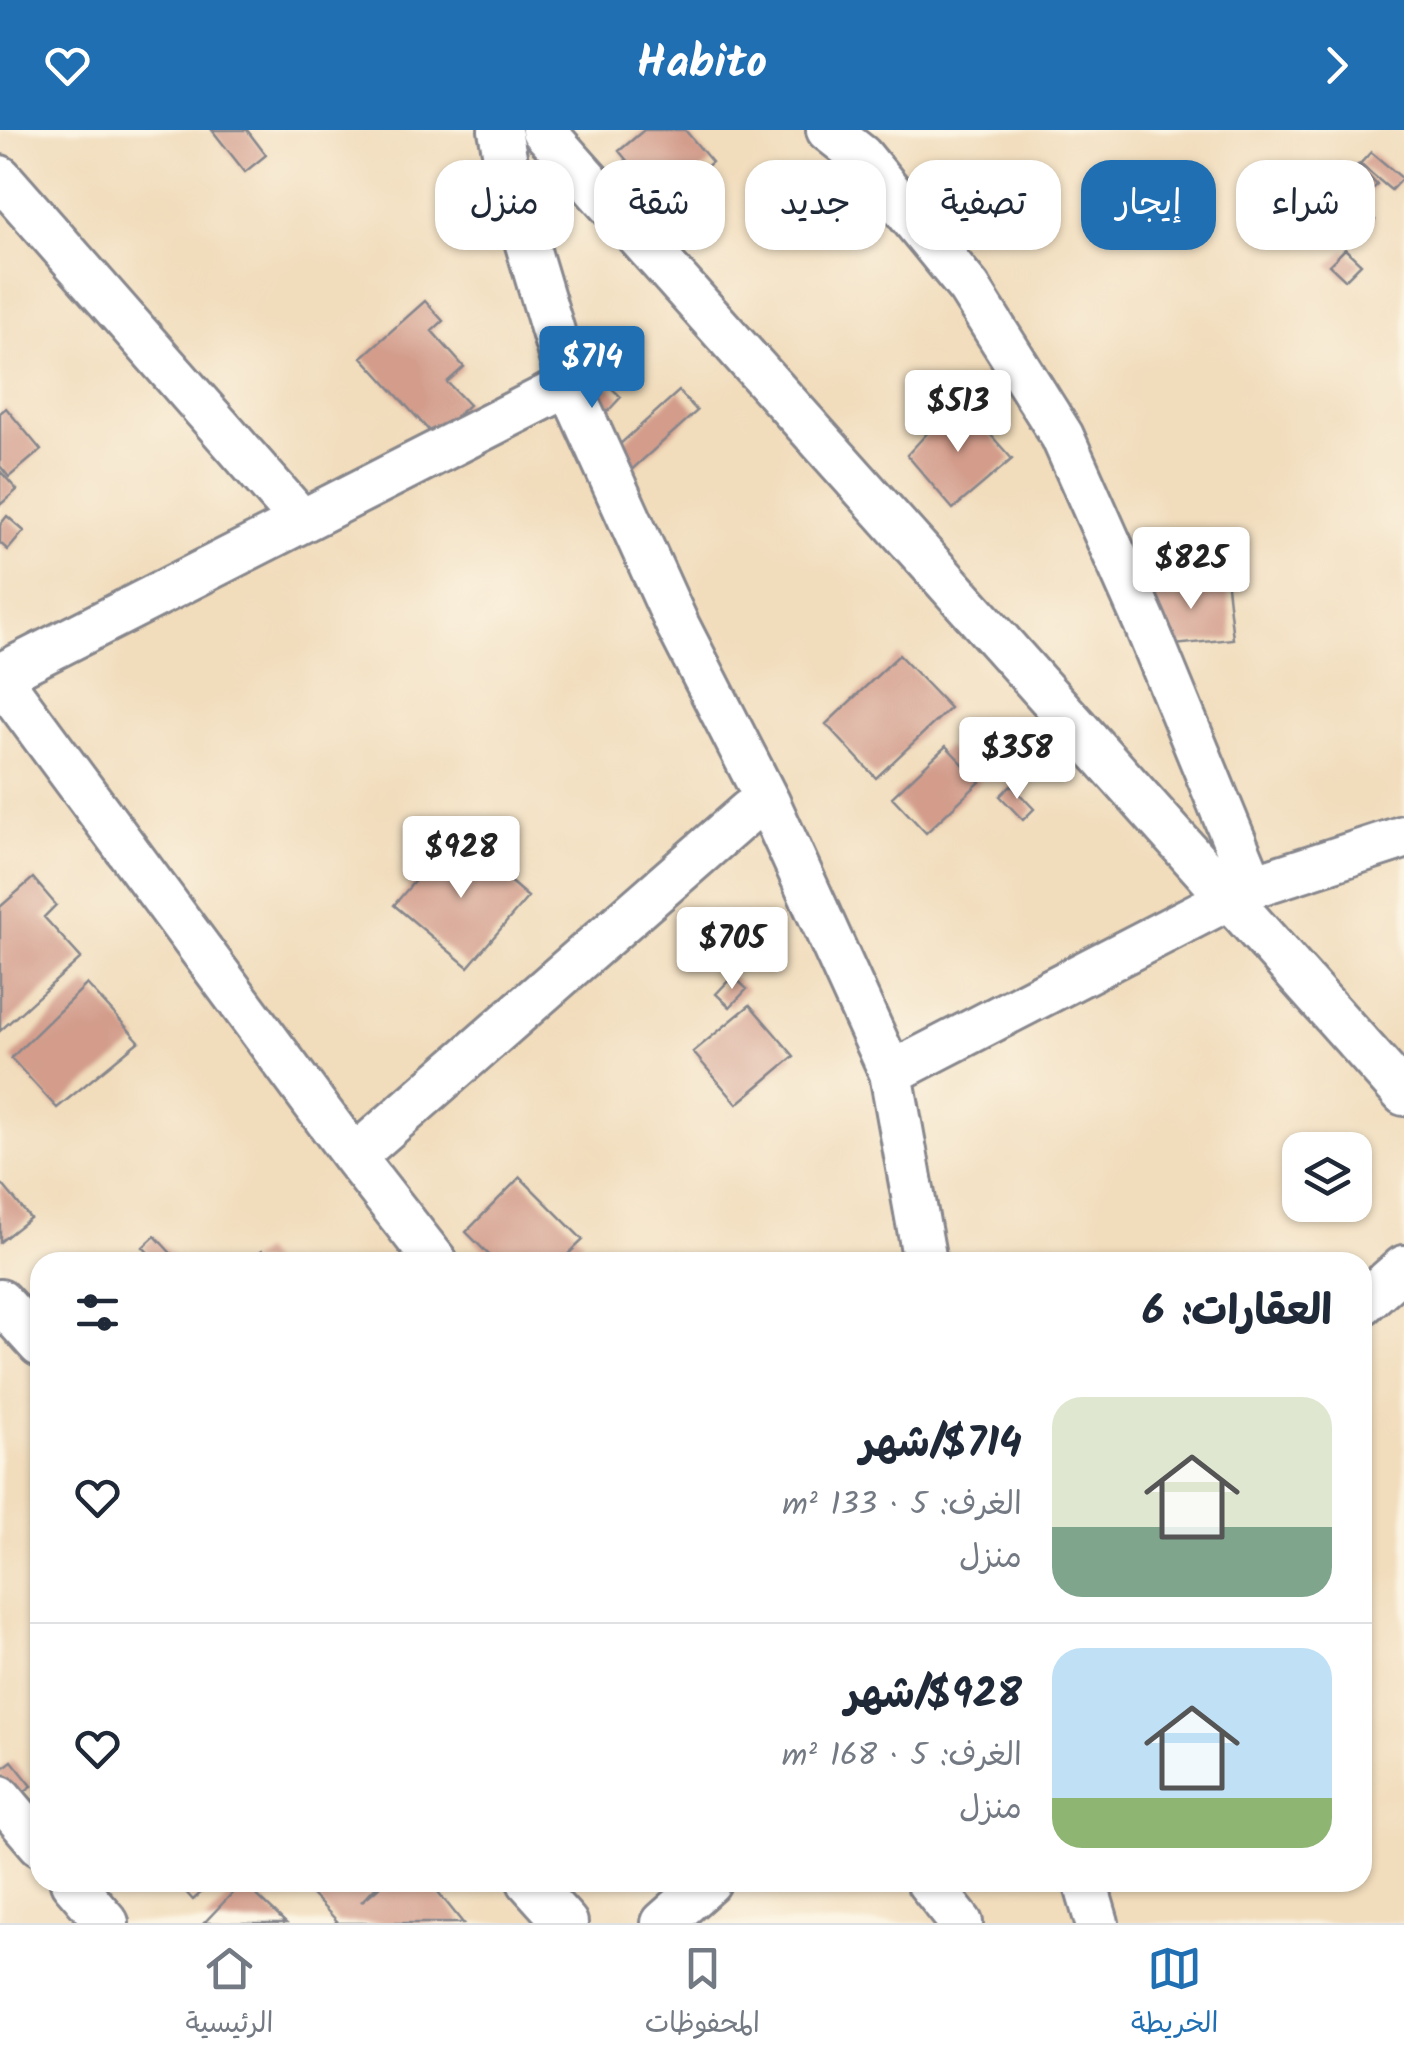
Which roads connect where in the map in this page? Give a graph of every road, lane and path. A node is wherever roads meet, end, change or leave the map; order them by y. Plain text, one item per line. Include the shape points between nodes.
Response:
1 (500, 130) edge
2 (543, 130) edge
3 (828, 130) edge
4 (0, 177) edge
5 (569, 386) junction
6 (302, 521) junction
7 (0, 676) edge
8 (768, 802) junction
9 (1404, 837) edge
10 (1241, 892) junction
11 (890, 1073) junction
12 (1404, 1094) edge
13 (354, 1157) junction
14 (428, 1252) edge
15 (923, 1252) edge
16 (1404, 1267) edge
17 (1372, 1295) edge
18 (0, 1302) edge
19 (30, 1335) edge
20 (0, 1798) edge
21 (30, 1832) edge
22 (81, 1892) edge
23 (538, 1892) edge
24 (698, 1892) edge
25 (936, 1892) edge
26 (1088, 1892) edge
27 (107, 1923) edge
28 (566, 1923) edge
29 (663, 1923) edge
30 (961, 1923) edge
31 (1097, 1923) edge

1 - 5 street via 512,194
2 - 10 street
3 - 10 street via 862,156 969,288 1062,436 1145,623
4 - 6 street
5 - 6 street
5 - 8 street via 677,624
6 - 7 street
7 - 13 street
8 - 11 street
8 - 13 street via 748,811
9 - 10 street
10 - 11 street
10 - 12 street
11 - 15 street
13 - 14 street
16 - 17 street
18 - 19 street
20 - 21 street
22 - 27 street
23 - 28 street
24 - 29 street
25 - 30 street
26 - 31 street

